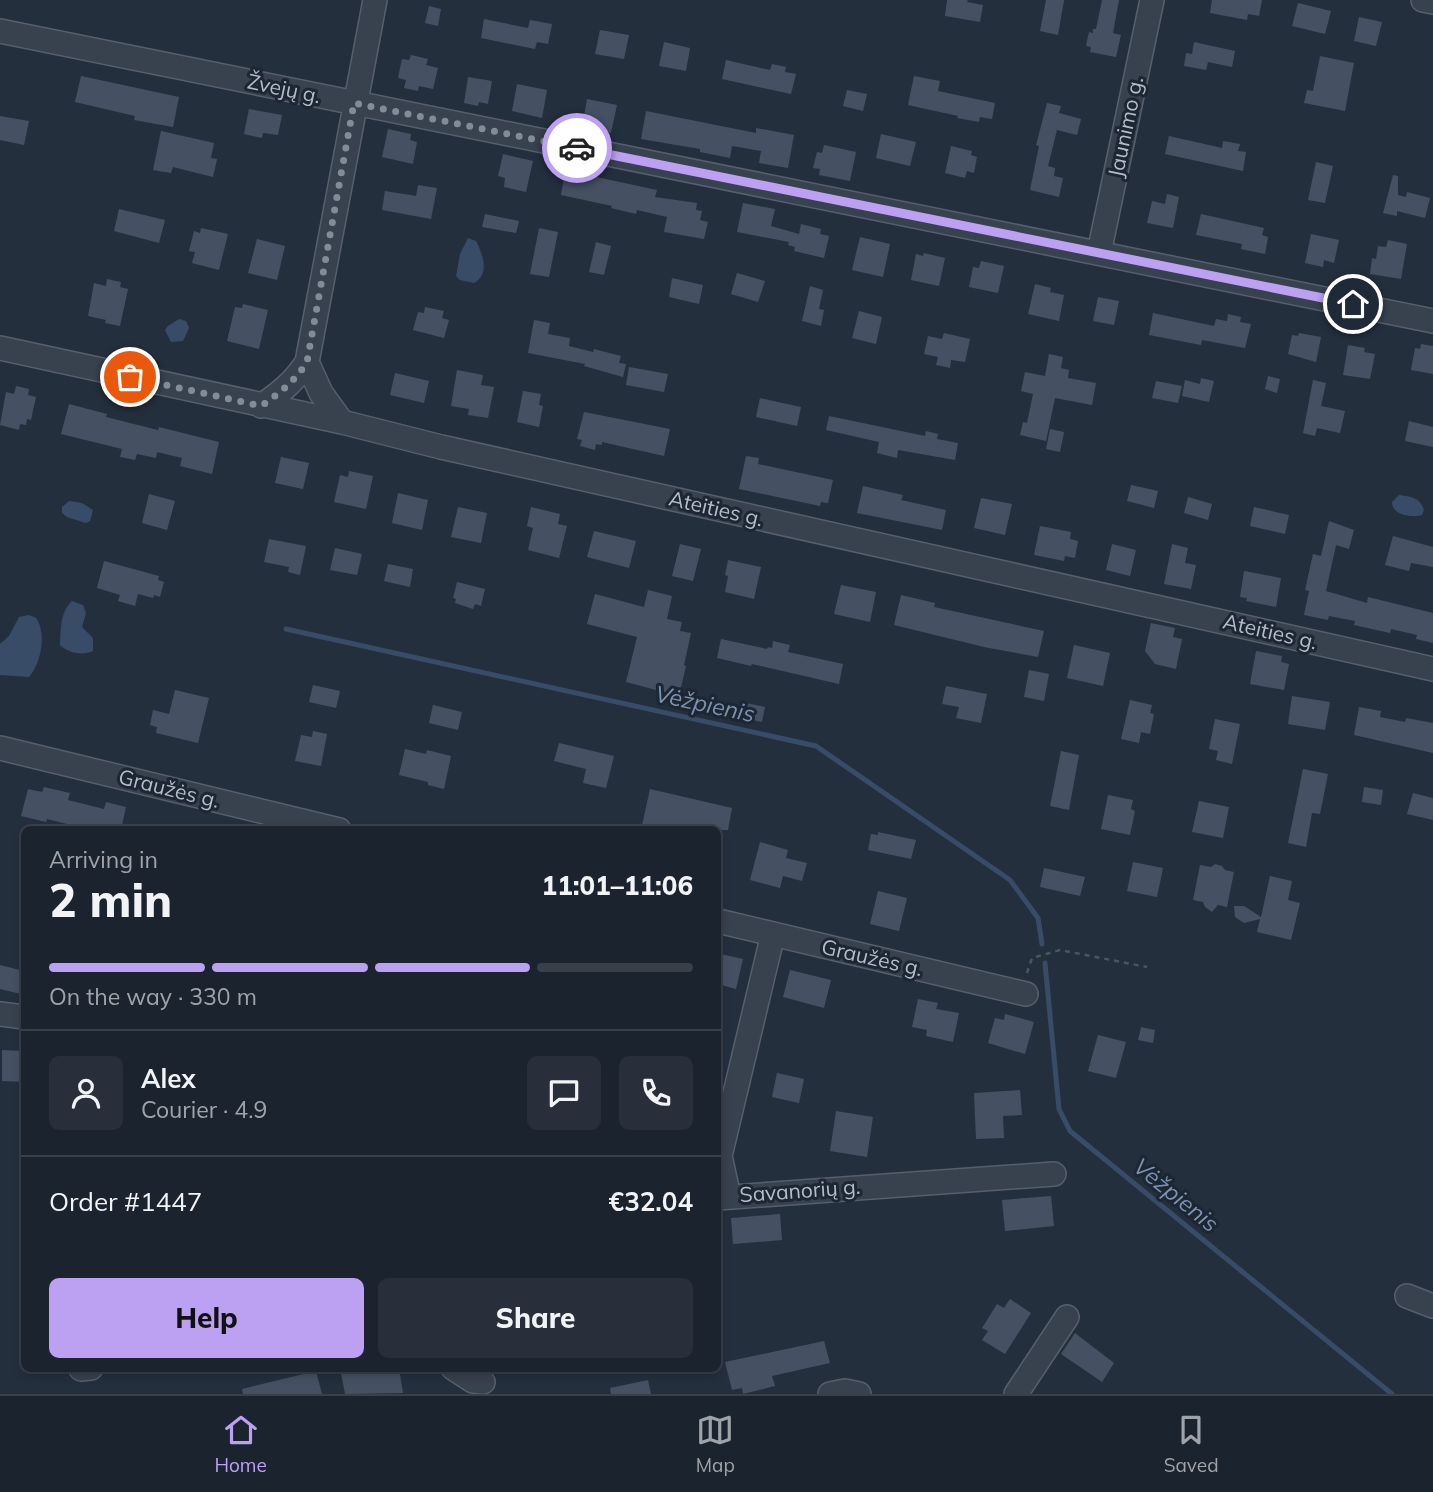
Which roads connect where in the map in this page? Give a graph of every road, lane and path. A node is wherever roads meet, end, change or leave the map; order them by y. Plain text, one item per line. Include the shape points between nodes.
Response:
1 (375, 0) edge
2 (1152, 0) edge
3 (1423, 0) edge
4 (1433, 2) edge
5 (0, 31) edge
6 (354, 103) junction
7 (1099, 253) junction
8 (1433, 321) edge
9 (0, 348) edge
10 (307, 362) junction
11 (261, 406) junction
12 (342, 422) junction
13 (1433, 669) edge
14 (0, 748) edge
15 (322, 826) edge
16 (721, 922) edge
17 (773, 934) junction
18 (1147, 967) dead end
19 (1026, 994) joint
20 (0, 1014) edge
21 (21, 1017) edge
22 (721, 1152) edge
23 (721, 1170) edge
24 (1054, 1174) dead end
25 (723, 1197) edge
26 (1407, 1296) dead end
27 (1433, 1306) edge
28 (1067, 1317) dead end
29 (459, 1372) edge
30 (485, 1382) edge
31 (830, 1394) edge
32 (859, 1394) edge
33 (1016, 1394) edge

1 - 6 street
2 - 7 street, Jaunimo g.
3 - 4 street
5 - 6 street, Žvejų g.
6 - 7 street, Žvejų g.
6 - 10 street
7 - 8 street, Žvejų g.
9 - 11 street, Ateities g.
10 - 11 street via 285,390
10 - 12 street via 320,393
11 - 12 street, Ateities g.
12 - 13 street, Ateities g.
14 - 15 street, Graužės g.
16 - 17 street, Graužės g.
17 - 19 street, Graužės g.
17 - 22 street, Savanorių g.
18 - 19 path via 1060,950 1048,952 1032,958
20 - 21 street
23 - 25 street, Savanorių g.
24 - 25 street, Savanorių g.
26 - 27 street
28 - 33 street
29 - 30 street
31 - 32 street

